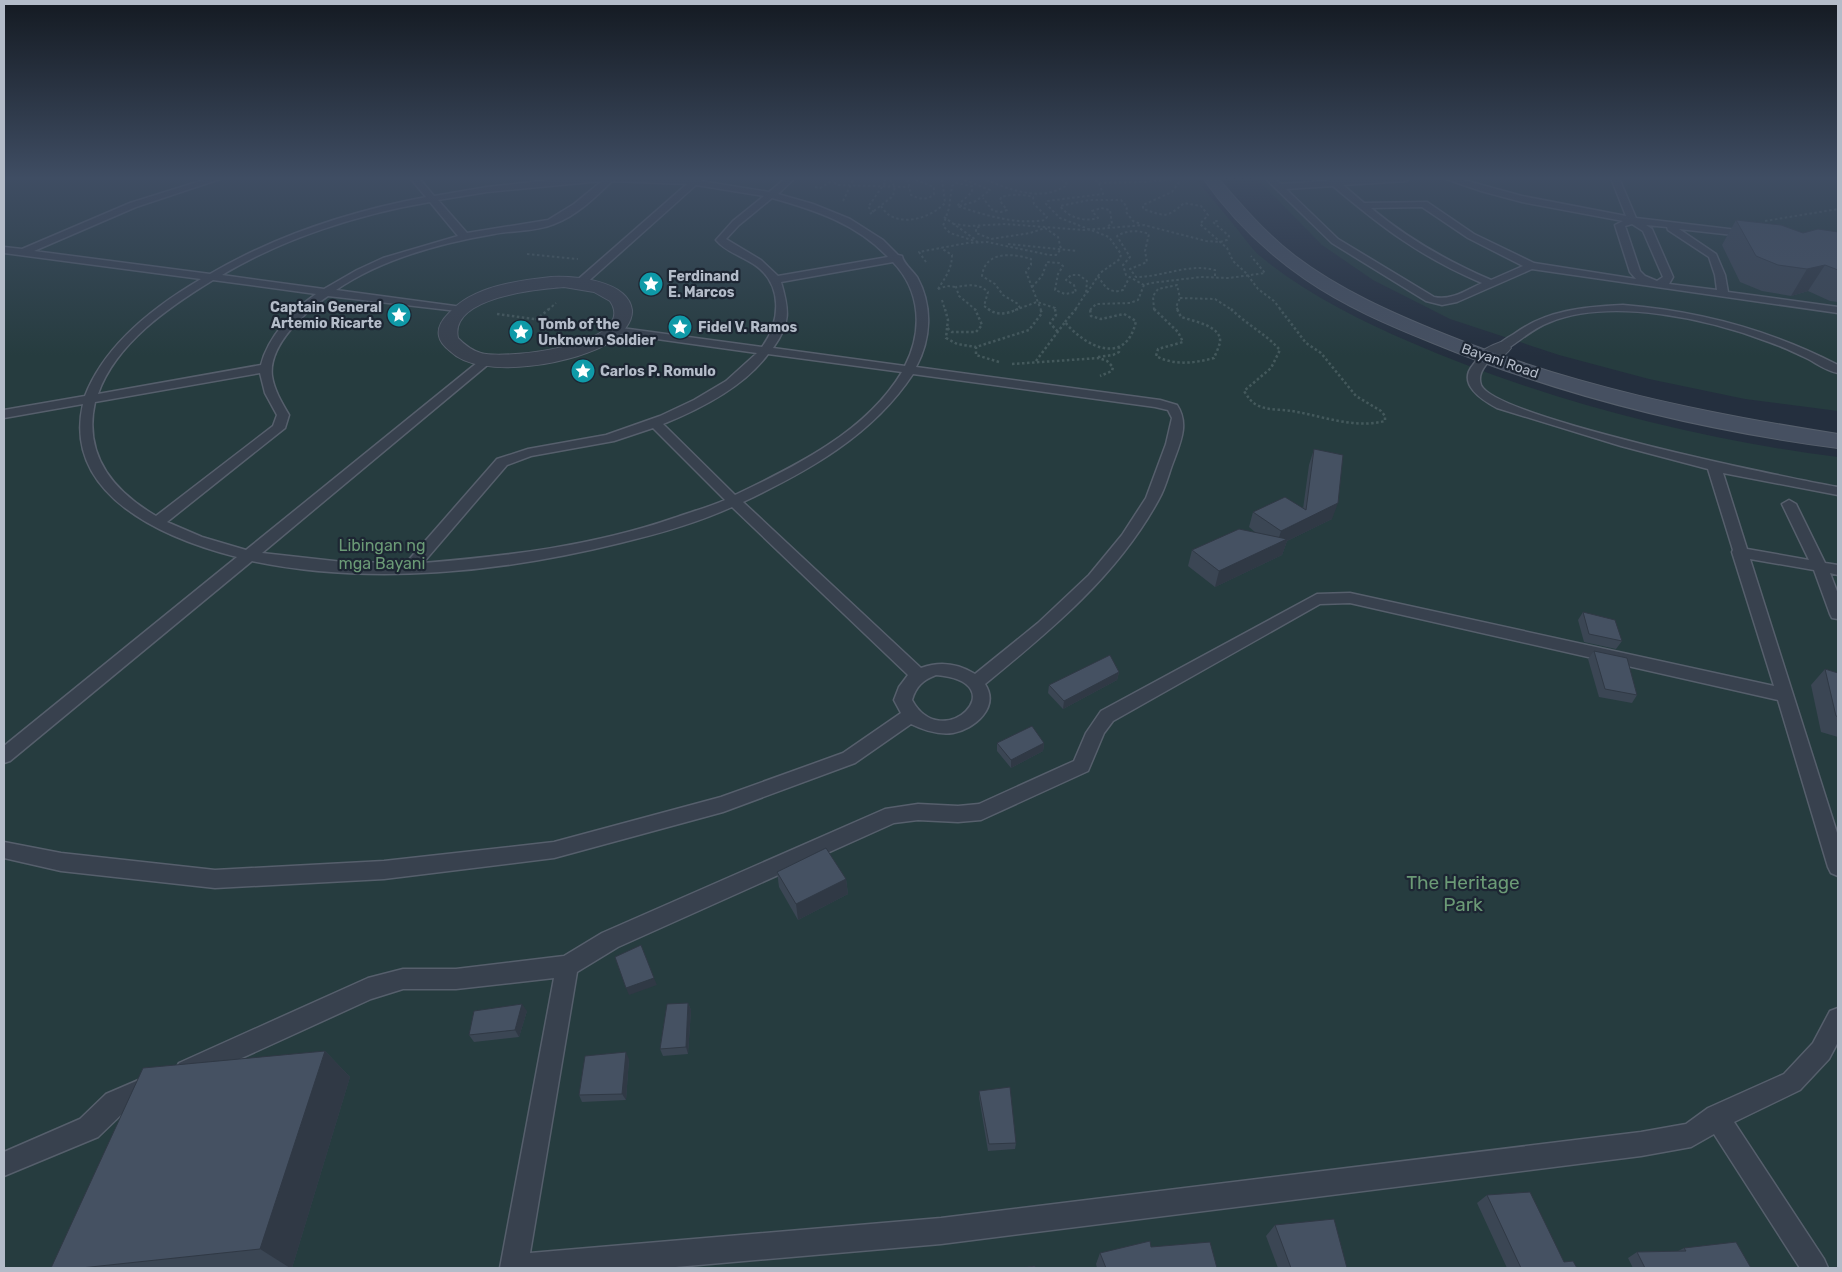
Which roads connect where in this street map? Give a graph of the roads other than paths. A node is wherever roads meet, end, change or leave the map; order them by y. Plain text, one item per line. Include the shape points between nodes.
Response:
1 (59, 237) edge
2 (297, 237) edge
3 (459, 237) edge
4 (631, 237) edge
5 (724, 237) edge
6 (872, 237) edge
7 (1264, 237) edge
8 (1331, 237) edge
9 (1405, 237) edge
10 (1474, 237) edge
11 (1624, 237) edge
12 (1651, 237) edge
13 (1685, 237) edge
14 (4, 250) edge
15 (23, 253) junction
16 (898, 258) junction
17 (4, 262) edge
18 (1531, 266) junction
19 (211, 277) junction
20 (775, 280) junction
21 (1350, 280) dead end
22 (1490, 283) junction
23 (579, 284) junction
24 (1657, 285) junction
25 (327, 291) junction
26 (1723, 294) junction
27 (462, 310) junction
28 (1838, 310) edge
29 (1672, 313) junction
30 (614, 330) junction
31 (767, 351) junction
32 (1493, 353) junction
33 (487, 360) junction
34 (266, 368) junction
35 (910, 369) junction
36 (1838, 370) edge
37 (89, 399) junction
38 (4, 414) edge
39 (655, 424) junction
40 (1838, 424) edge
41 (1838, 441) edge
42 (1714, 466) junction
43 (1838, 491) edge
44 (734, 501) junction
45 (1789, 504) dead end
46 (157, 523) junction
47 (1739, 552) junction
48 (249, 555) junction
49 (409, 568) junction
50 (1833, 570) edge
51 (1838, 614) edge
52 (918, 675) junction
53 (976, 682) junction
54 (1785, 695) junction
55 (911, 715) junction
56 (4, 756) edge
57 (4, 850) edge
58 (1838, 867) edge
59 (567, 966) junction
60 (1838, 1019) edge
61 (1717, 1117) junction
62 (4, 1164) edge
63 (514, 1268) edge
64 (1815, 1268) edge

1 - 15 lane
2 - 19 lane
3 - 25 lane via 360,272
4 - 23 lane
5 - 20 lane via 721,240 763,266
6 - 16 lane
7 - 32 main road, Bayani Road via 1333,290 1380,314
8 - 22 lane via 1430,299 1454,300
9 - 22 lane via 1448,265
10 - 18 lane
11 - 24 lane via 1635,272
12 - 24 lane via 1668,277
13 - 26 lane via 1713,256
14 - 15 lane
15 - 17 lane
15 - 19 lane
16 - 20 lane
16 - 35 lane via 918,291 924,320 920,344
18 - 22 lane
18 - 24 lane
19 - 25 lane
19 - 37 lane via 147,321 102,372
20 - 31 lane via 783,314 778,332
21 - 32 main road, Bayani Road
23 - 27 street via 549,282 516,287 486,296
23 - 30 street via 604,290 620,301 624,315
24 - 26 lane
24 - 29 lane
25 - 27 lane
25 - 34 lane via 287,326 272,347
26 - 28 lane
27 - 33 street via 449,324 449,339 462,352
29 - 32 lane via 1603,308 1574,312 1532,326
29 - 36 lane via 1740,328 1815,357
30 - 31 lane
30 - 33 street via 591,345 559,356 522,361
31 - 35 lane
31 - 39 lane via 747,372 720,391
32 - 40 main road, Bayani Road via 1725,408
32 - 41 main road, Bayani Road via 1636,402 1723,422
32 - 42 lane via 1475,370 1475,385 1484,396 1501,405 1640,448
33 - 48 lane
34 - 37 lane
34 - 46 lane via 268,386 283,414 279,428
35 - 44 lane via 892,396 865,423 830,450 786,477
35 - 53 lane via 1156,403 1173,408 1178,418 1173,444 1153,498 1127,538 1094,579 1044,627
37 - 38 lane
37 - 46 lane via 85,426 89,452 101,477 124,502
39 - 44 lane
39 - 49 lane via 609,438 518,455 502,462
42 - 43 lane
42 - 47 lane
44 - 49 lane via 677,523 547,555
44 - 52 lane
45 - 50 lane
46 - 48 lane via 198,541
47 - 50 lane
47 - 54 lane
48 - 49 lane via 298,564
48 - 56 lane
50 - 51 lane
52 - 53 lane via 936,669 958,671
52 - 55 lane via 907,686 903,700
53 - 55 lane via 982,692 982,702 977,714 966,722 952,727 930,726
54 - 58 lane
54 - 59 lane via 1350,598 1317,598 1107,716 1097,725 1081,766 980,812 892,815 610,940
55 - 57 lane via 849,758 723,804 554,850 384,870 215,879 61,862
59 - 62 lane via 456,979 402,979 368,989 115,1103 90,1128
59 - 63 lane
60 - 61 lane via 1821,1050 1792,1082
61 - 63 lane via 1691,1135 1631,1145 941,1231
61 - 64 lane

